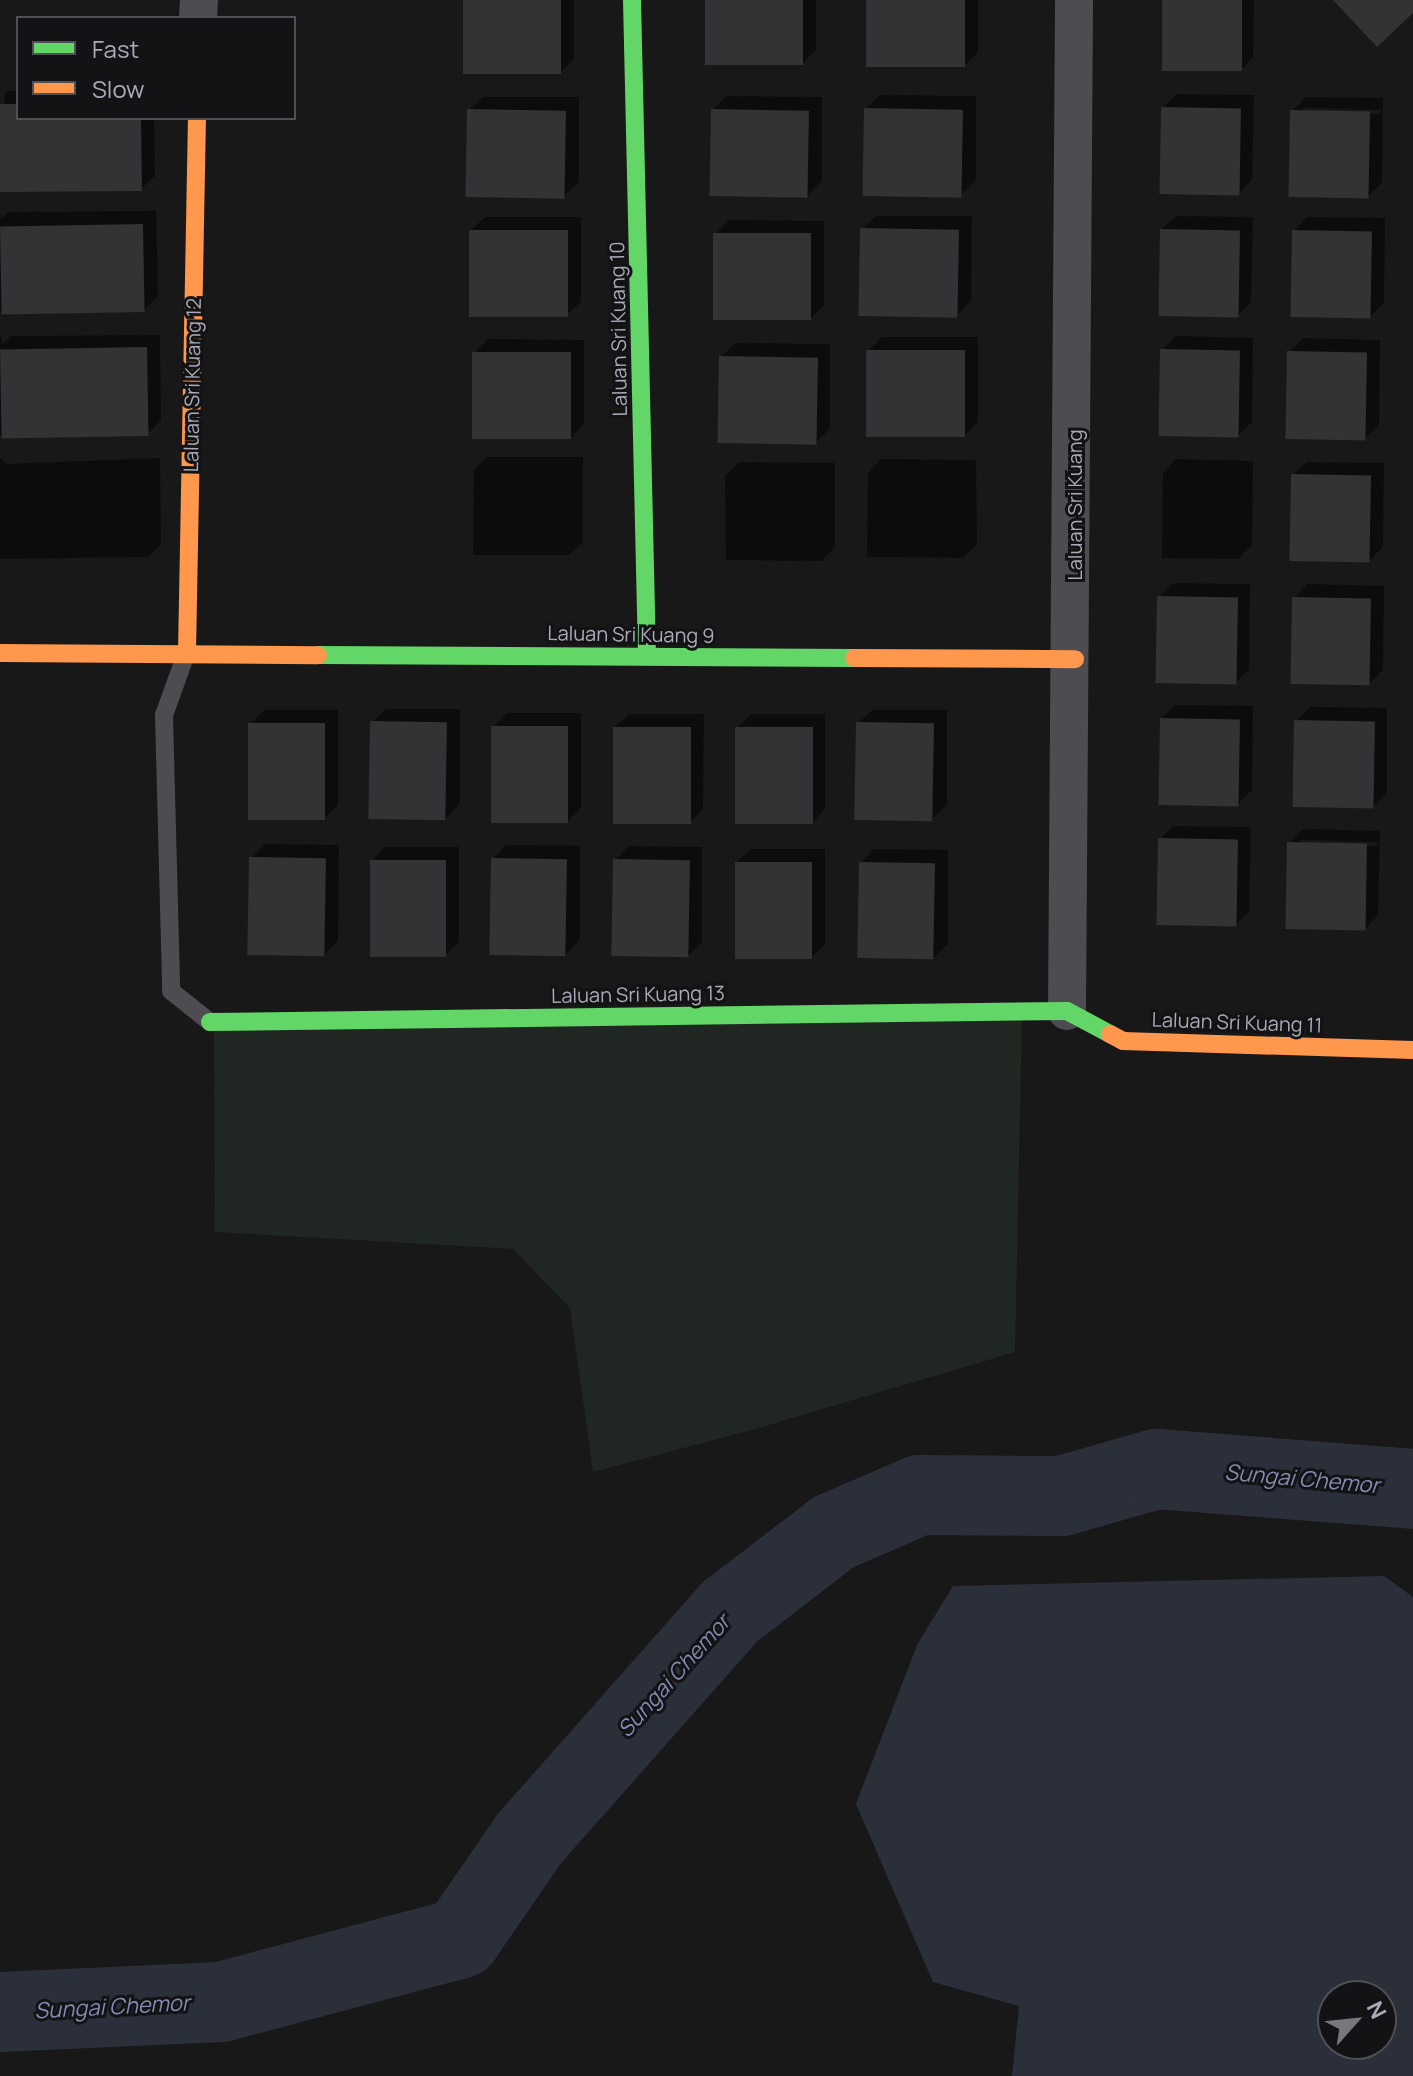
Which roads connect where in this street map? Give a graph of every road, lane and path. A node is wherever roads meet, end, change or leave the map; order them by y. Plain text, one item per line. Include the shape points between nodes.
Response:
1 (632, 0) edge
2 (1074, 0) edge
3 (197, 120) edge
4 (187, 652) junction
5 (0, 653) edge
6 (647, 656) junction
7 (1075, 659) junction
8 (1067, 1011) junction
9 (210, 1022) joint
10 (1413, 1050) edge

1 - 6 street, Laluan Sri Kuang 10
2 - 7 street, Laluan Sri Kuang
3 - 4 street, Laluan Sri Kuang 12
4 - 5 street, Laluan Sri Kuang 9
4 - 6 street, Laluan Sri Kuang 9
4 - 9 lane via 164,715 171,991
6 - 7 street, Laluan Sri Kuang 9
7 - 8 street, Laluan Sri Kuang
8 - 9 street, Laluan Sri Kuang 13
8 - 10 street, Laluan Sri Kuang 11 via 1123,1041

